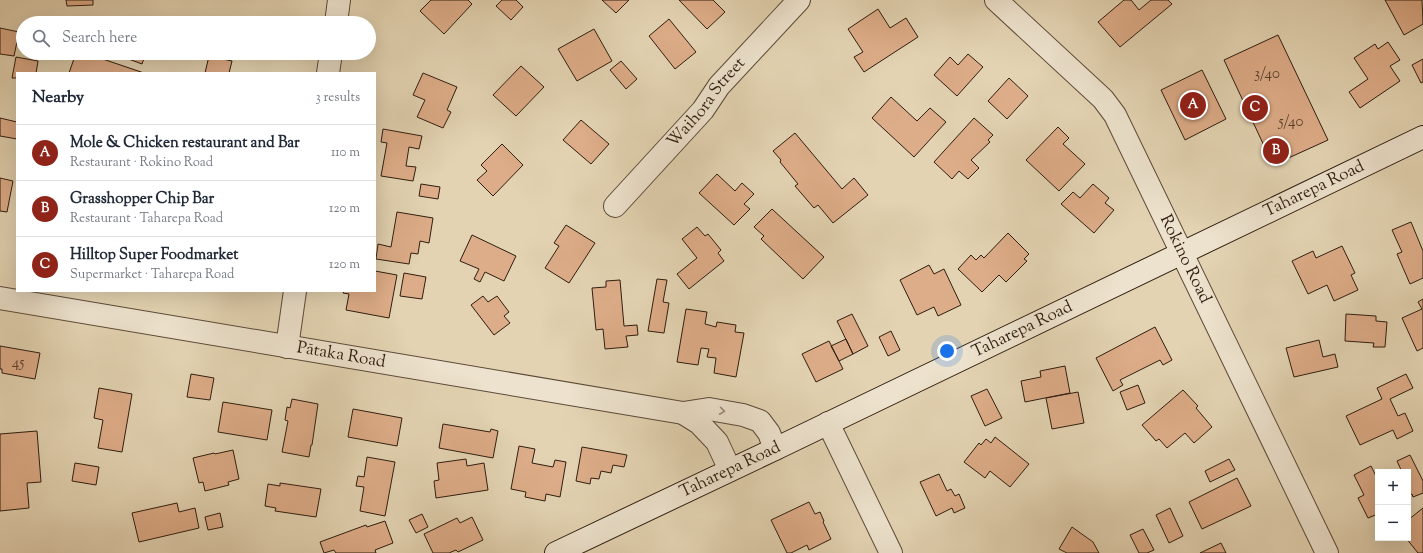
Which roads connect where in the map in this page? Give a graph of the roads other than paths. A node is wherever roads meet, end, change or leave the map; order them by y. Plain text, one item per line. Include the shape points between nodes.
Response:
1 (339, 0) edge
2 (799, 0) edge
3 (996, 0) edge
4 (337, 16) edge
5 (330, 60) edge
6 (328, 72) edge
7 (1423, 137) edge
8 (615, 206) dead end
9 (1182, 252) junction
10 (295, 292) edge
11 (0, 298) edge
12 (287, 347) junction
13 (683, 413) junction
14 (828, 423) junction
15 (775, 449) junction
16 (730, 470) junction
17 (556, 553) edge
18 (891, 553) edge
19 (1328, 553) edge

1 - 4 street
2 - 8 street, Waihora Street via 719,86 703,110
3 - 9 street, Rokino Road via 1103,99 1126,136
5 - 6 street
7 - 9 street, Taharepa Road
9 - 14 street, Taharepa Road
9 - 19 street, Rokino Road
10 - 12 street
11 - 12 street, Pātaka Road
12 - 13 street, Pātaka Road
13 -> 15 street, Pātaka Road via 709,410 743,415 760,421
13 - 16 street, Pātaka Road via 699,423 717,442
14 - 15 street, Taharepa Road
14 - 18 street
15 - 16 street, Taharepa Road
16 - 17 street, Taharepa Road

